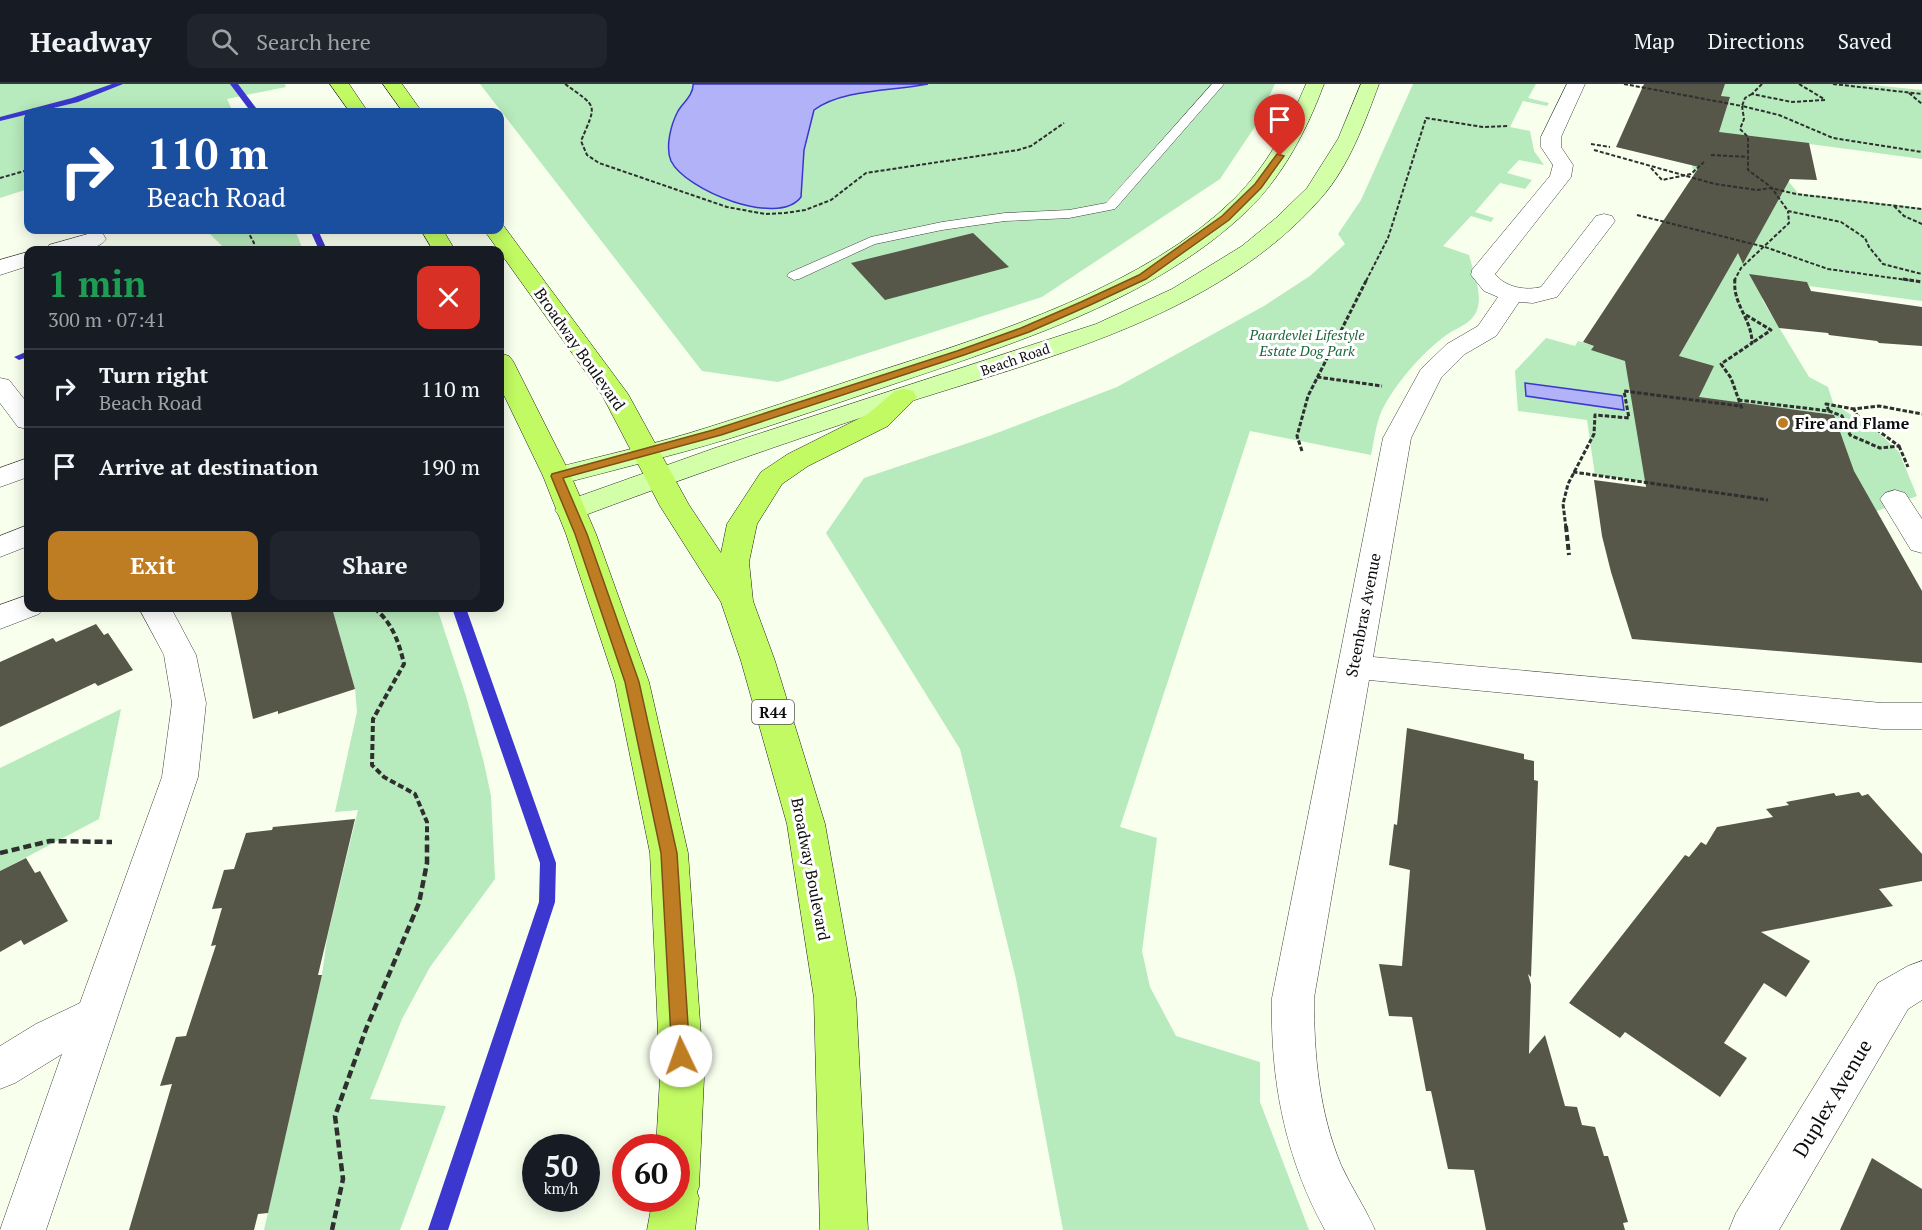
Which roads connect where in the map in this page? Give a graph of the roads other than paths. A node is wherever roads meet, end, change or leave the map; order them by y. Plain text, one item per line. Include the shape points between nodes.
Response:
1 (339, 84) edge
2 (392, 84) edge
3 (1218, 84) edge
4 (1315, 84) edge
5 (1370, 84) edge
6 (1576, 84) edge
7 (356, 108) edge
8 (410, 108) edge
9 (1604, 221) dead end
10 (498, 234) edge
11 (95, 239) dead end
12 (71, 246) edge
13 (24, 261) edge
14 (0, 268) edge
15 (794, 276) dead end
16 (1512, 294) junction
17 (504, 369) edge
18 (12, 389) edge
19 (904, 397) junction
20 (24, 413) edge
21 (652, 466) junction
22 (24, 469) edge
23 (0, 478) edge
24 (564, 493) junction
25 (1895, 499) dead end
26 (24, 537) edge
27 (1922, 543) edge
28 (0, 547) edge
29 (737, 601) junction
30 (24, 608) edge
31 (157, 612) edge
32 (0, 618) edge
33 (1353, 667) junction
34 (1922, 716) edge
35 (1922, 979) edge
36 (98, 1015) junction
37 (0, 1069) edge
38 (679, 1134) edge
39 (674, 1212) edge
40 (18, 1226) edge
41 (671, 1230) edge
42 (844, 1230) edge
43 (1351, 1230) edge
44 (1753, 1230) edge

1 - 7 main road
2 - 8 main road
3 - 15 lane via 1110,206 1069,214 942,226 871,242
4 - 21 main road, Beach Road via 1290,141 1258,186 1226,218 1143,277 1025,330 717,433
5 - 19 main road, Beach Road via 1348,139 1315,192 1250,251 1180,294 1105,329
6 - 16 street via 1551,137 1563,165 1560,177 1484,270 1486,281
9 - 16 street via 1549,292 1533,296
10 - 21 main road, Broadway Boulevard / R44 via 615,394
11 - 12 street
13 - 14 street
16 - 33 street, Steenbras Avenue via 1487,331 1456,348 1430,375 1397,438
17 - 24 main road
18 - 20 street
19 - 21 main road, Beach Road via 726,454
19 - 29 main road via 878,420 771,478 742,524 734,562
21 - 24 main road, Beach Road
21 - 29 main road, Broadway Boulevard / R44
22 - 23 street
24 - 38 main road via 632,682 669,853 682,1078
25 - 27 street
26 - 28 street
29 - 42 main road, Broadway Boulevard / R44 via 806,824 835,998
30 - 32 street
31 - 36 street via 180,656 189,703 180,777
33 - 34 street via 1882,716
33 - 43 street, Steenbras Avenue via 1293,998 1291,1037 1304,1120 1321,1171
35 - 44 street, Duplex Avenue via 1893,996
36 - 37 street
36 - 40 street
39 - 41 main road

